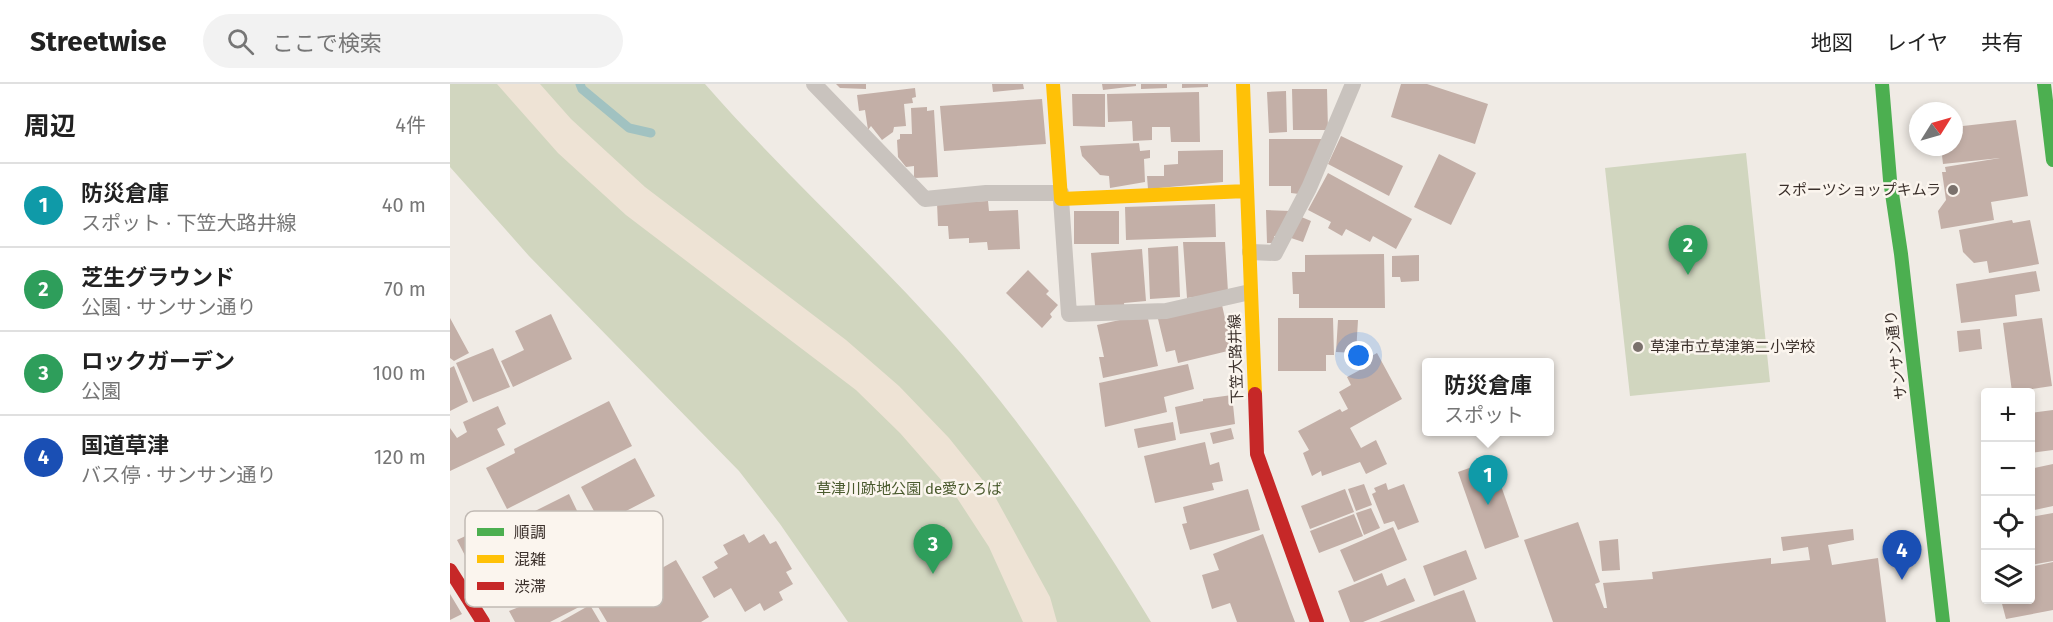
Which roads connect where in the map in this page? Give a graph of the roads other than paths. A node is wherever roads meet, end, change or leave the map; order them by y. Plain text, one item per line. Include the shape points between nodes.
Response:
1 (814, 84) edge
2 (1053, 84) edge
3 (1243, 84) edge
4 (1353, 84) edge
5 (1882, 84) edge
6 (2044, 84) edge
7 (2053, 160) edge
8 (1247, 191) junction
9 (1061, 196) junction
10 (1250, 252) junction
11 (1250, 292) junction
12 (450, 570) edge
13 (465, 594) edge
14 (473, 607) edge
15 (483, 622) edge
16 (1317, 622) edge
17 (1943, 622) edge

1 - 9 lane via 925,199 986,193
2 - 9 street
3 - 8 street, 下笠大路井線
4 - 10 lane via 1309,188 1275,254
5 - 17 street, サンサン通り
6 - 7 street
8 - 9 street
8 - 10 street, 下笠大路井線
9 - 11 lane via 1069,314 1167,311
10 - 11 street, 下笠大路井線
11 - 16 street, 下笠大路井線 via 1257,454
12 - 13 street
14 - 15 street

